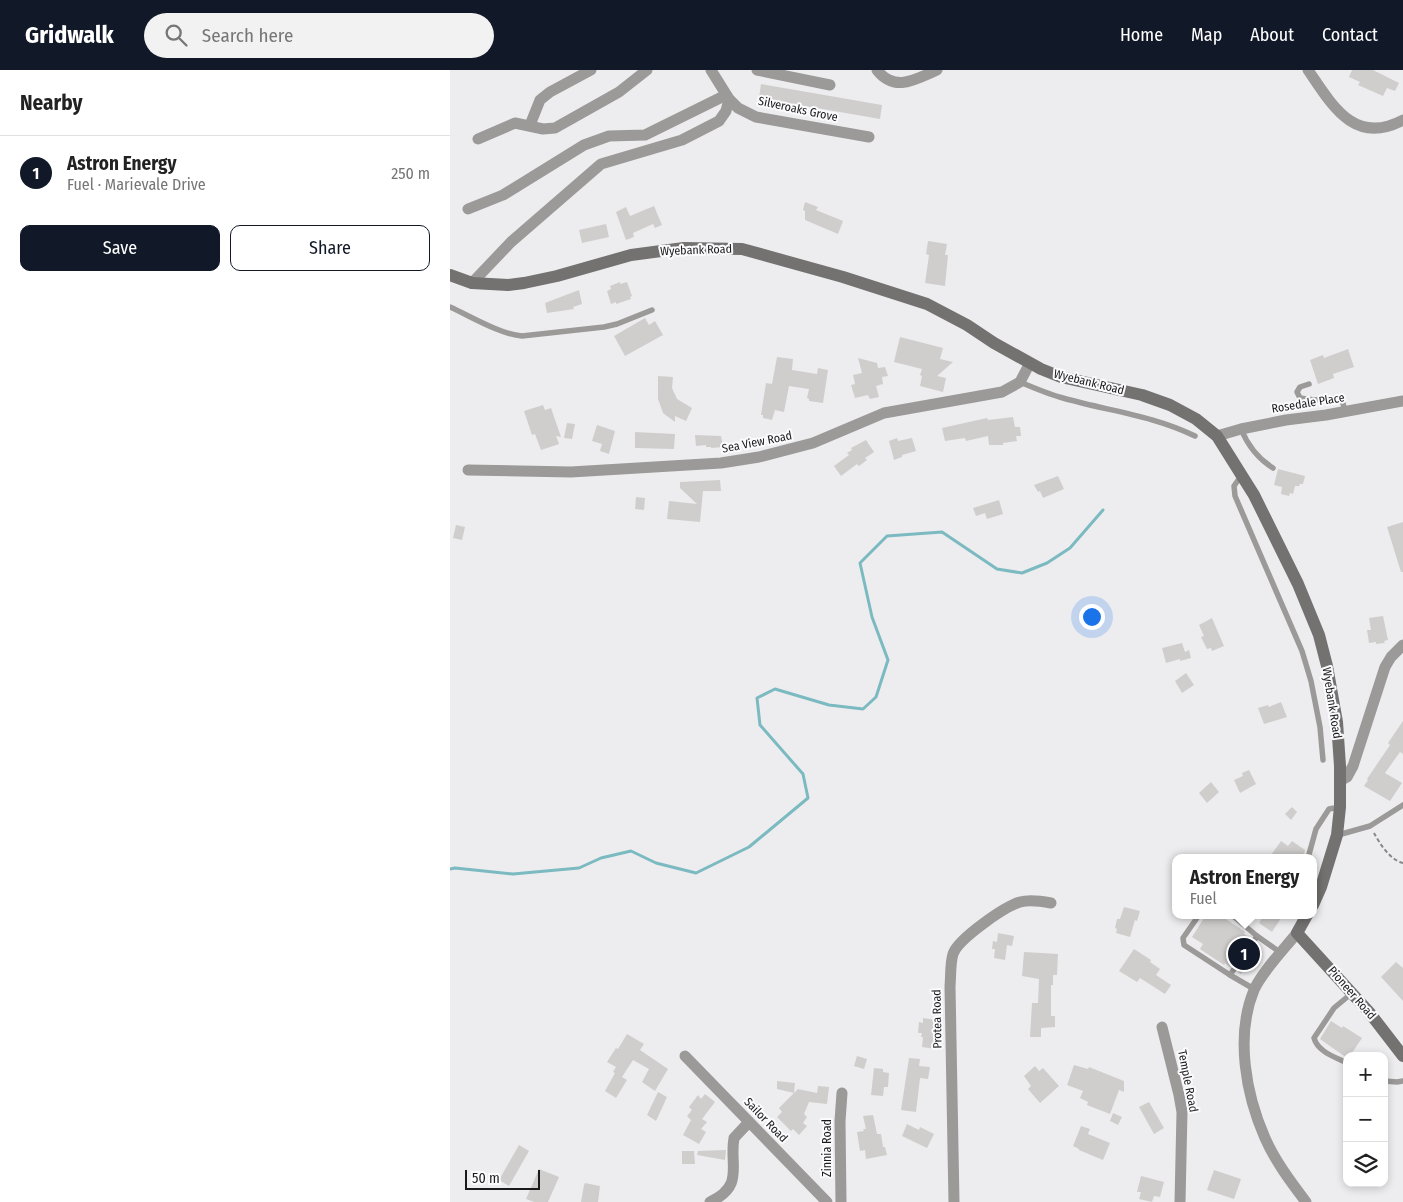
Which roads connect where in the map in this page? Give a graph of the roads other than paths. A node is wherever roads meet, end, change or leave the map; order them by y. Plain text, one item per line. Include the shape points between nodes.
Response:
1 (591, 70) edge
2 (647, 70) edge
3 (711, 70) edge
4 (757, 70) edge
5 (877, 70) edge
6 (935, 70) edge
7 (1308, 70) edge
8 (830, 85) dead end
9 (727, 97) junction
10 (1403, 120) edge
11 (530, 126) junction
12 (869, 137) dead end
13 (478, 139) dead end
14 (468, 209) dead end
15 (450, 275) edge
16 (472, 282) junction
17 (450, 307) edge
18 (652, 310) dead end
19 (1030, 363) junction
20 (1020, 382) junction
21 (1309, 384) dead end
22 (1403, 401) edge
23 (1344, 412) junction
24 (1242, 429) junction
25 (1195, 436) dead end
26 (1217, 436) junction
27 (1272, 468) dead end
28 (468, 470) dead end
29 (1242, 474) junction
30 (1403, 645) edge
31 (1323, 760) dead end
32 (1340, 781) junction
33 (1403, 805) edge
34 (1340, 807) junction
35 (1337, 835) junction
36 (1309, 854) edge
37 (1317, 895) edge
38 (1051, 903) dead end
39 (1196, 919) edge
40 (1236, 919) edge
41 (1304, 919) edge
42 (1298, 933) junction
43 (1281, 953) junction
44 (1234, 969) dead end
45 (1230, 975) junction
46 (1254, 989) junction
47 (1352, 993) junction
48 (1162, 1027) dead end
49 (685, 1056) dead end
50 (1403, 1056) edge
51 (1343, 1061) edge
52 (1403, 1080) edge
53 (1388, 1081) edge
54 (842, 1093) dead end
55 (749, 1122) junction
56 (710, 1202) edge
57 (827, 1202) edge
58 (841, 1202) edge
59 (954, 1202) edge
60 (1180, 1202) edge
61 (1306, 1202) edge

1 - 11 street via 540,100
2 - 11 street via 619,92 555,128
3 - 9 street, Silveroaks Grove
4 - 8 street
5 - 6 street via 892,82 907,83
7 - 10 street via 1330,102 1350,122 1372,129 1392,126
9 - 12 street, Silveroaks Grove via 738,108 756,117
9 - 14 street via 645,135 609,136 584,145 503,195
9 - 16 street via 726,111 719,122 682,140 601,164 511,242
11 - 13 street via 515,123
15 - 16 main road, Wyebank Road
16 - 19 main road, Wyebank Road via 524,283 631,255 684,248 742,249 927,304
17 - 18 lane via 515,336 604,327
19 - 20 street
19 - 26 main road, Wyebank Road via 1061,377 1142,395 1170,405 1196,418
20 - 25 lane via 1063,399 1175,426
20 - 28 street, Sea View Road via 1002,392 884,413 813,443 759,457 721,463 571,472
21 - 23 lane via 1300,387 1297,392 1300,398 1336,398 1343,403
22 - 23 street, Rosedale Place
23 - 24 street, Rosedale Place
24 - 26 street, Rosedale Place
24 - 27 lane via 1246,441 1260,460
26 - 29 main road, Wyebank Road
29 - 31 lane via 1234,486 1235,496 1302,651 1315,699
29 - 32 main road, Wyebank Road via 1298,584 1319,635 1337,722
30 - 32 street via 1384,667 1353,766 1347,777
32 - 34 main road, Wyebank Road
33 - 35 lane via 1370,826
34 - 35 main road, Wyebank Road
34 - 36 lane via 1329,809 1318,824
35 - 37 main road, Wyebank Road
38 - 59 street, Protea Road via 1036,900 1009,907 970,935 952,955
39 - 45 lane via 1183,938 1184,946
40 - 43 lane via 1256,938
41 - 42 main road
42 - 43 street
42 - 47 main road, Pioneer Road
43 - 46 street
44 - 45 lane
45 - 46 lane
46 - 61 street via 1244,1042 1253,1102 1270,1148
47 - 50 main road, Pioneer Road
47 - 51 lane via 1334,1008 1314,1038 1320,1049
48 - 60 street, Temple Road via 1182,1112
49 - 55 street, Sailor Road
52 - 53 lane
54 - 58 street, Zinnia Road
55 - 56 street via 734,1138 733,1180 726,1191
55 - 57 street, Sailor Road

